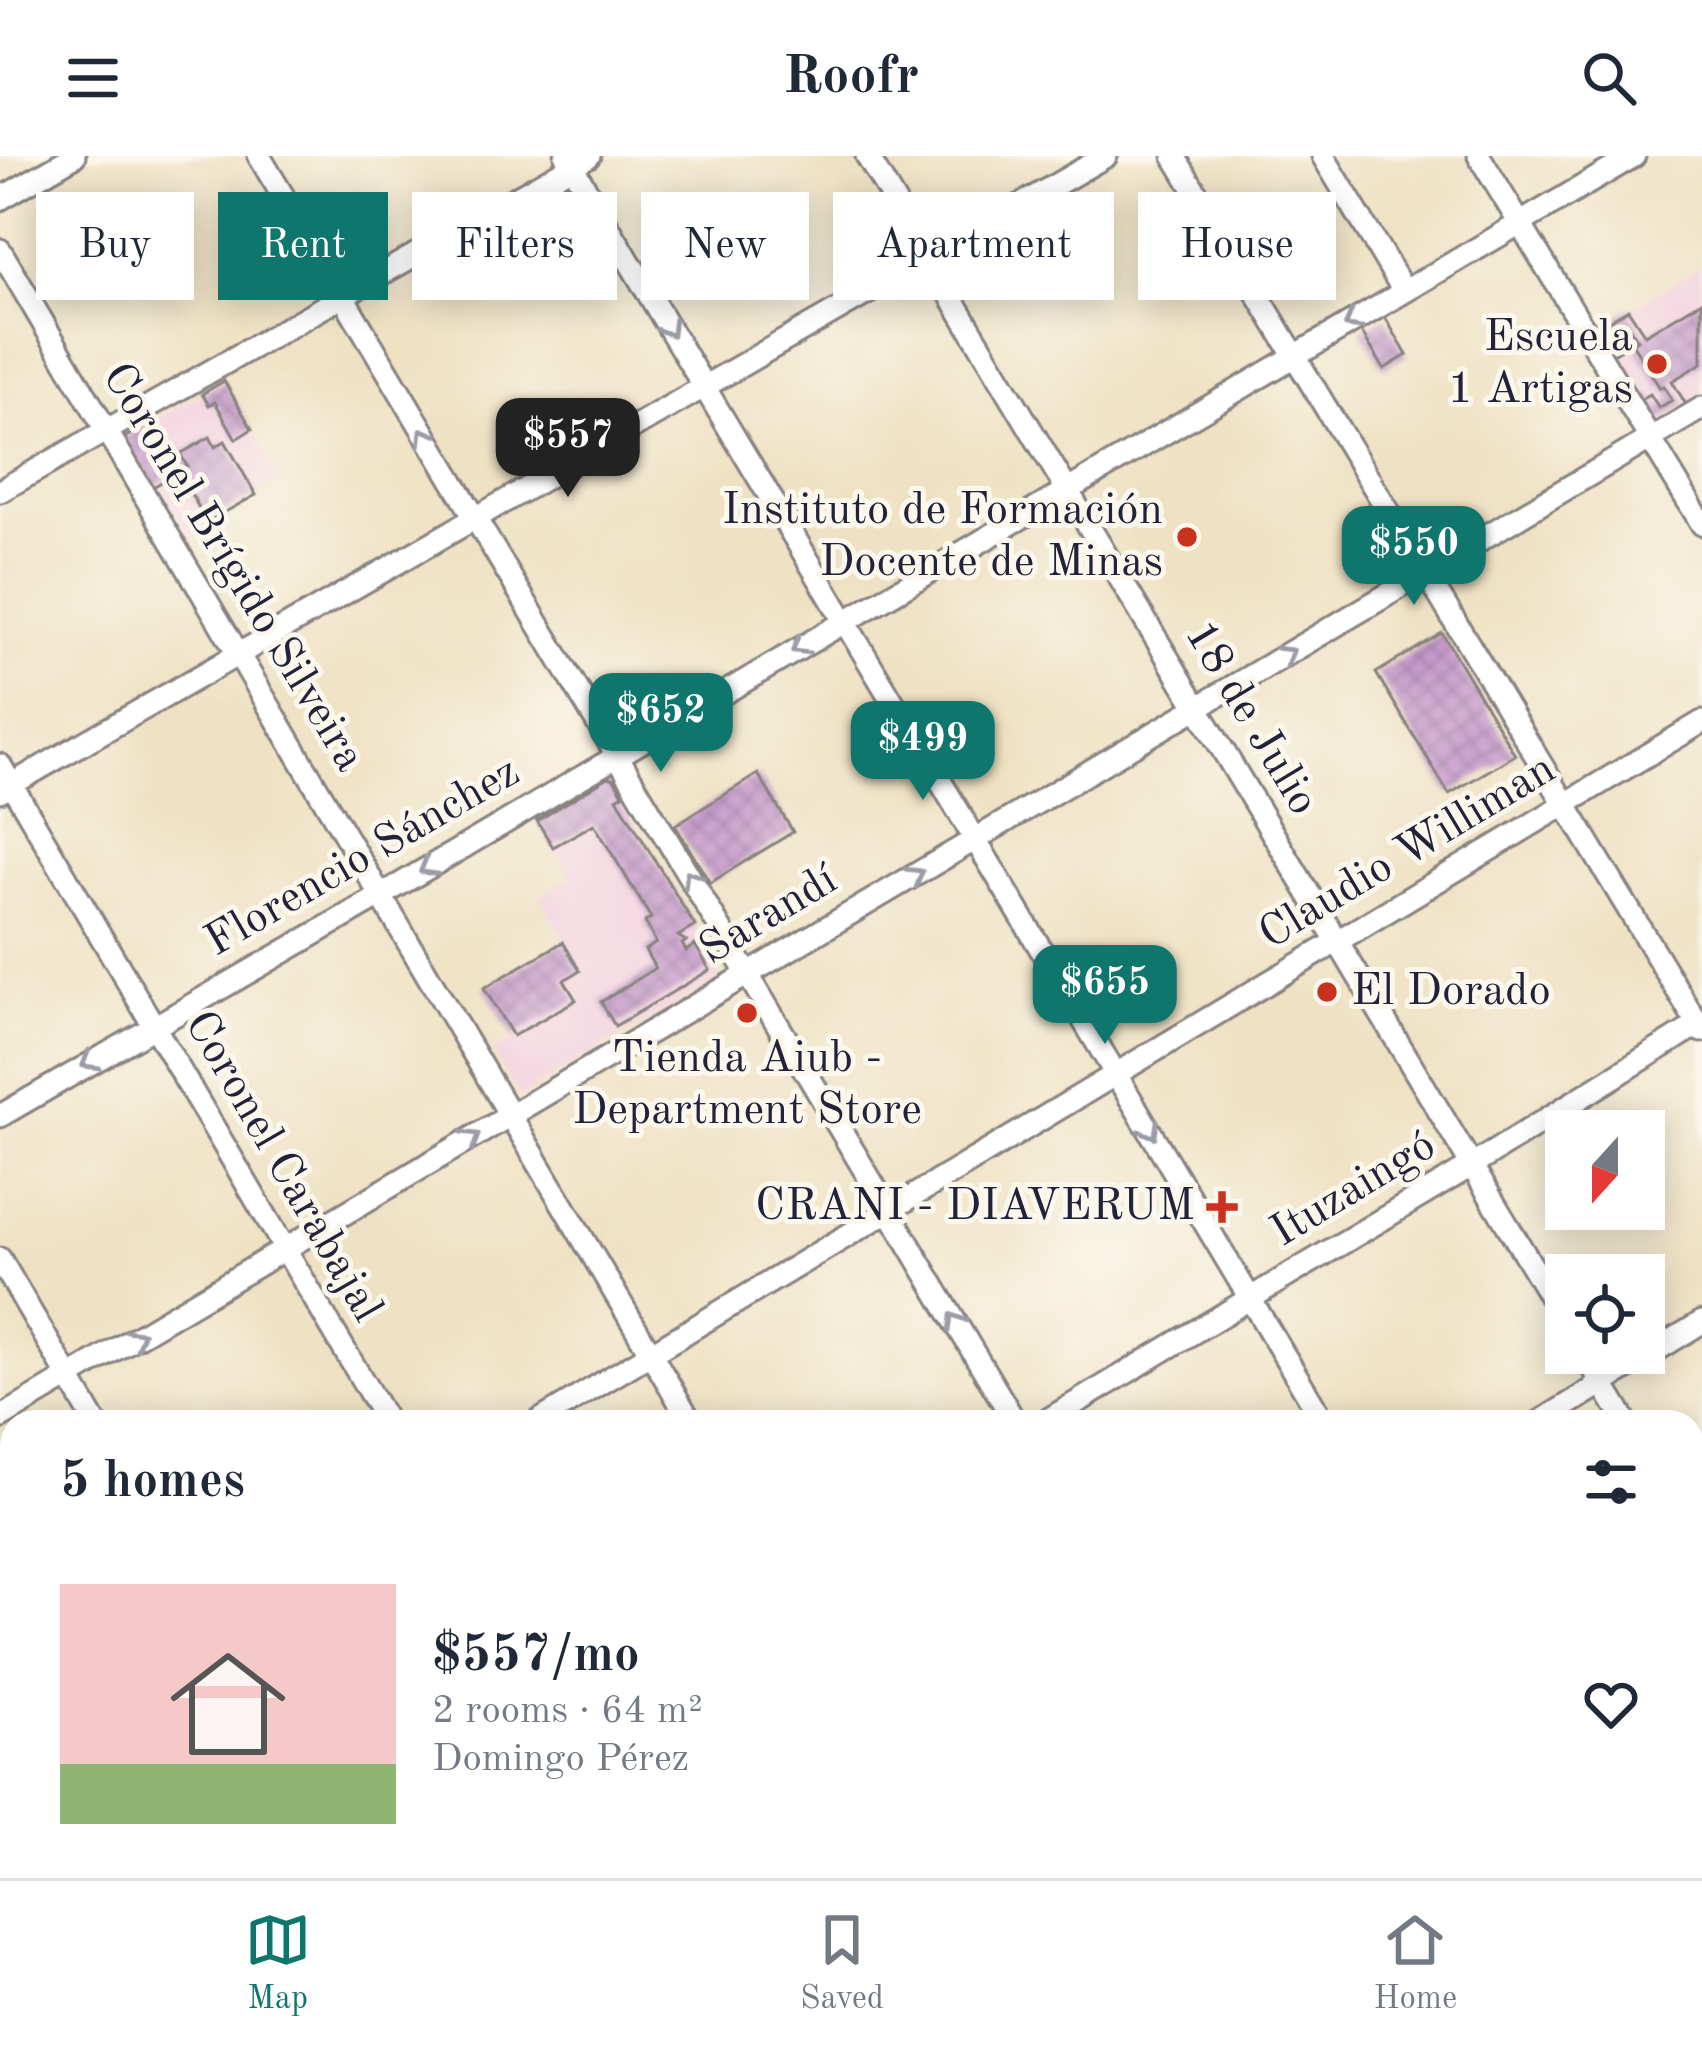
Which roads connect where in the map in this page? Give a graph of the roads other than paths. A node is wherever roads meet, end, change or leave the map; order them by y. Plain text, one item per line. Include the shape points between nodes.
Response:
1 (74, 156) edge
2 (259, 156) edge
3 (867, 156) edge
4 (1106, 156) edge
5 (1174, 156) edge
6 (1323, 156) edge
7 (1479, 156) edge
8 (1634, 156) edge
9 (575, 159) edge
10 (280, 192) edge
11 (888, 192) edge
12 (1044, 192) edge
13 (0, 199) edge
14 (1520, 223) junction
15 (0, 250) edge
16 (388, 270) edge
17 (1404, 291) junction
18 (338, 300) edge
19 (342, 300) edge
20 (858, 300) edge
21 (952, 300) edge
22 (1295, 355) junction
23 (704, 388) junction
24 (1702, 407) edge
25 (105, 433) junction
26 (1650, 438) junction
27 (1067, 489) junction
28 (0, 491) edge
29 (477, 520) junction
30 (1702, 524) edge
31 (1426, 572) junction
32 (846, 619) junction
33 (239, 654) junction
34 (1198, 707) junction
35 (1702, 722) edge
36 (616, 757) junction
37 (4, 780) edge
38 (1566, 803) junction
39 (977, 838) junction
40 (382, 895) junction
41 (1337, 941) junction
42 (750, 973) junction
43 (154, 1024) junction
44 (1701, 1026) edge
45 (1118, 1073) junction
46 (0, 1115) edge
47 (511, 1115) junction
48 (1471, 1166) junction
49 (890, 1210) junction
50 (285, 1249) junction
51 (0, 1258) edge
52 (1545, 1288) edge
53 (1248, 1298) junction
54 (1702, 1322) edge
55 (651, 1354) junction
56 (1597, 1374) edge
57 (69, 1377) junction
58 (1603, 1383) junction
59 (13, 1410) edge
60 (88, 1410) edge
61 (380, 1410) edge
62 (557, 1410) edge
63 (684, 1410) edge
64 (1008, 1410) edge
65 (1064, 1410) edge
66 (1317, 1410) edge
67 (1559, 1410) edge
68 (1619, 1410) edge

1 - 13 street
2 - 10 street
3 - 11 street, 18 de Julio
4 - 12 street
5 - 22 street
6 - 17 street
7 - 14 street
8 - 14 street, Florencio Sánchez
9 - 16 street
9 -> 23 street
14 - 17 street, Florencio Sánchez
14 - 26 street
15 - 25 street, Coronel Brígido Silveira
17 -> 22 street, Florencio Sánchez
18 - 25 street
29 -> 19 street
20 - 23 street
21 - 27 street, 18 de Julio
22 - 27 street, Florencio Sánchez
22 - 31 street
23 - 29 street
23 - 32 street
24 - 26 street, Sarandí
25 - 28 street
25 - 33 street, Coronel Brígido Silveira
26 - 30 street
26 - 31 street, Sarandí
27 - 32 street, Florencio Sánchez
27 - 34 street, 18 de Julio
29 - 33 street
29 - 36 street
34 -> 31 street, Sarandí
31 - 38 street
32 -> 36 street, Florencio Sánchez
32 - 39 street
33 - 37 street
33 - 40 street, Coronel Brígido Silveira
34 - 39 street, Sarandí
34 - 41 street, 18 de Julio
35 - 38 street, Claudio Williman
36 -> 40 street, Florencio Sánchez
42 -> 36 street
37 - 43 street, Coronel Carabajal
38 - 41 street, Claudio Williman
38 - 44 street
42 -> 39 street, Sarandí
39 - 45 street
40 - 43 street, Florencio Sánchez
40 - 47 street, Coronel Brígido Silveira
41 - 45 street, Claudio Williman
41 - 48 street, 18 de Julio
42 - 47 street, Sarandí
42 - 49 street
43 -> 46 street, Florencio Sánchez
43 - 50 street, Coronel Carabajal
44 - 48 street, Ituzaingó
45 - 49 street, Claudio Williman
45 -> 53 street
50 -> 47 street, Sarandí
47 - 55 street, Coronel Brígido Silveira
48 - 52 street, 18 de Julio
48 - 53 street, Ituzaingó
49 - 55 street, Claudio Williman
64 -> 49 street
57 -> 50 street, Sarandí
50 - 61 street, Coronel Carabajal
51 - 57 street
53 - 65 street, Ituzaingó
53 - 66 street
54 - 58 street
55 - 62 street, Claudio Williman
55 - 63 street, Coronel Brígido Silveira
56 - 58 street
57 - 59 street, Sarandí
57 - 60 street
58 - 67 street
58 - 68 street

